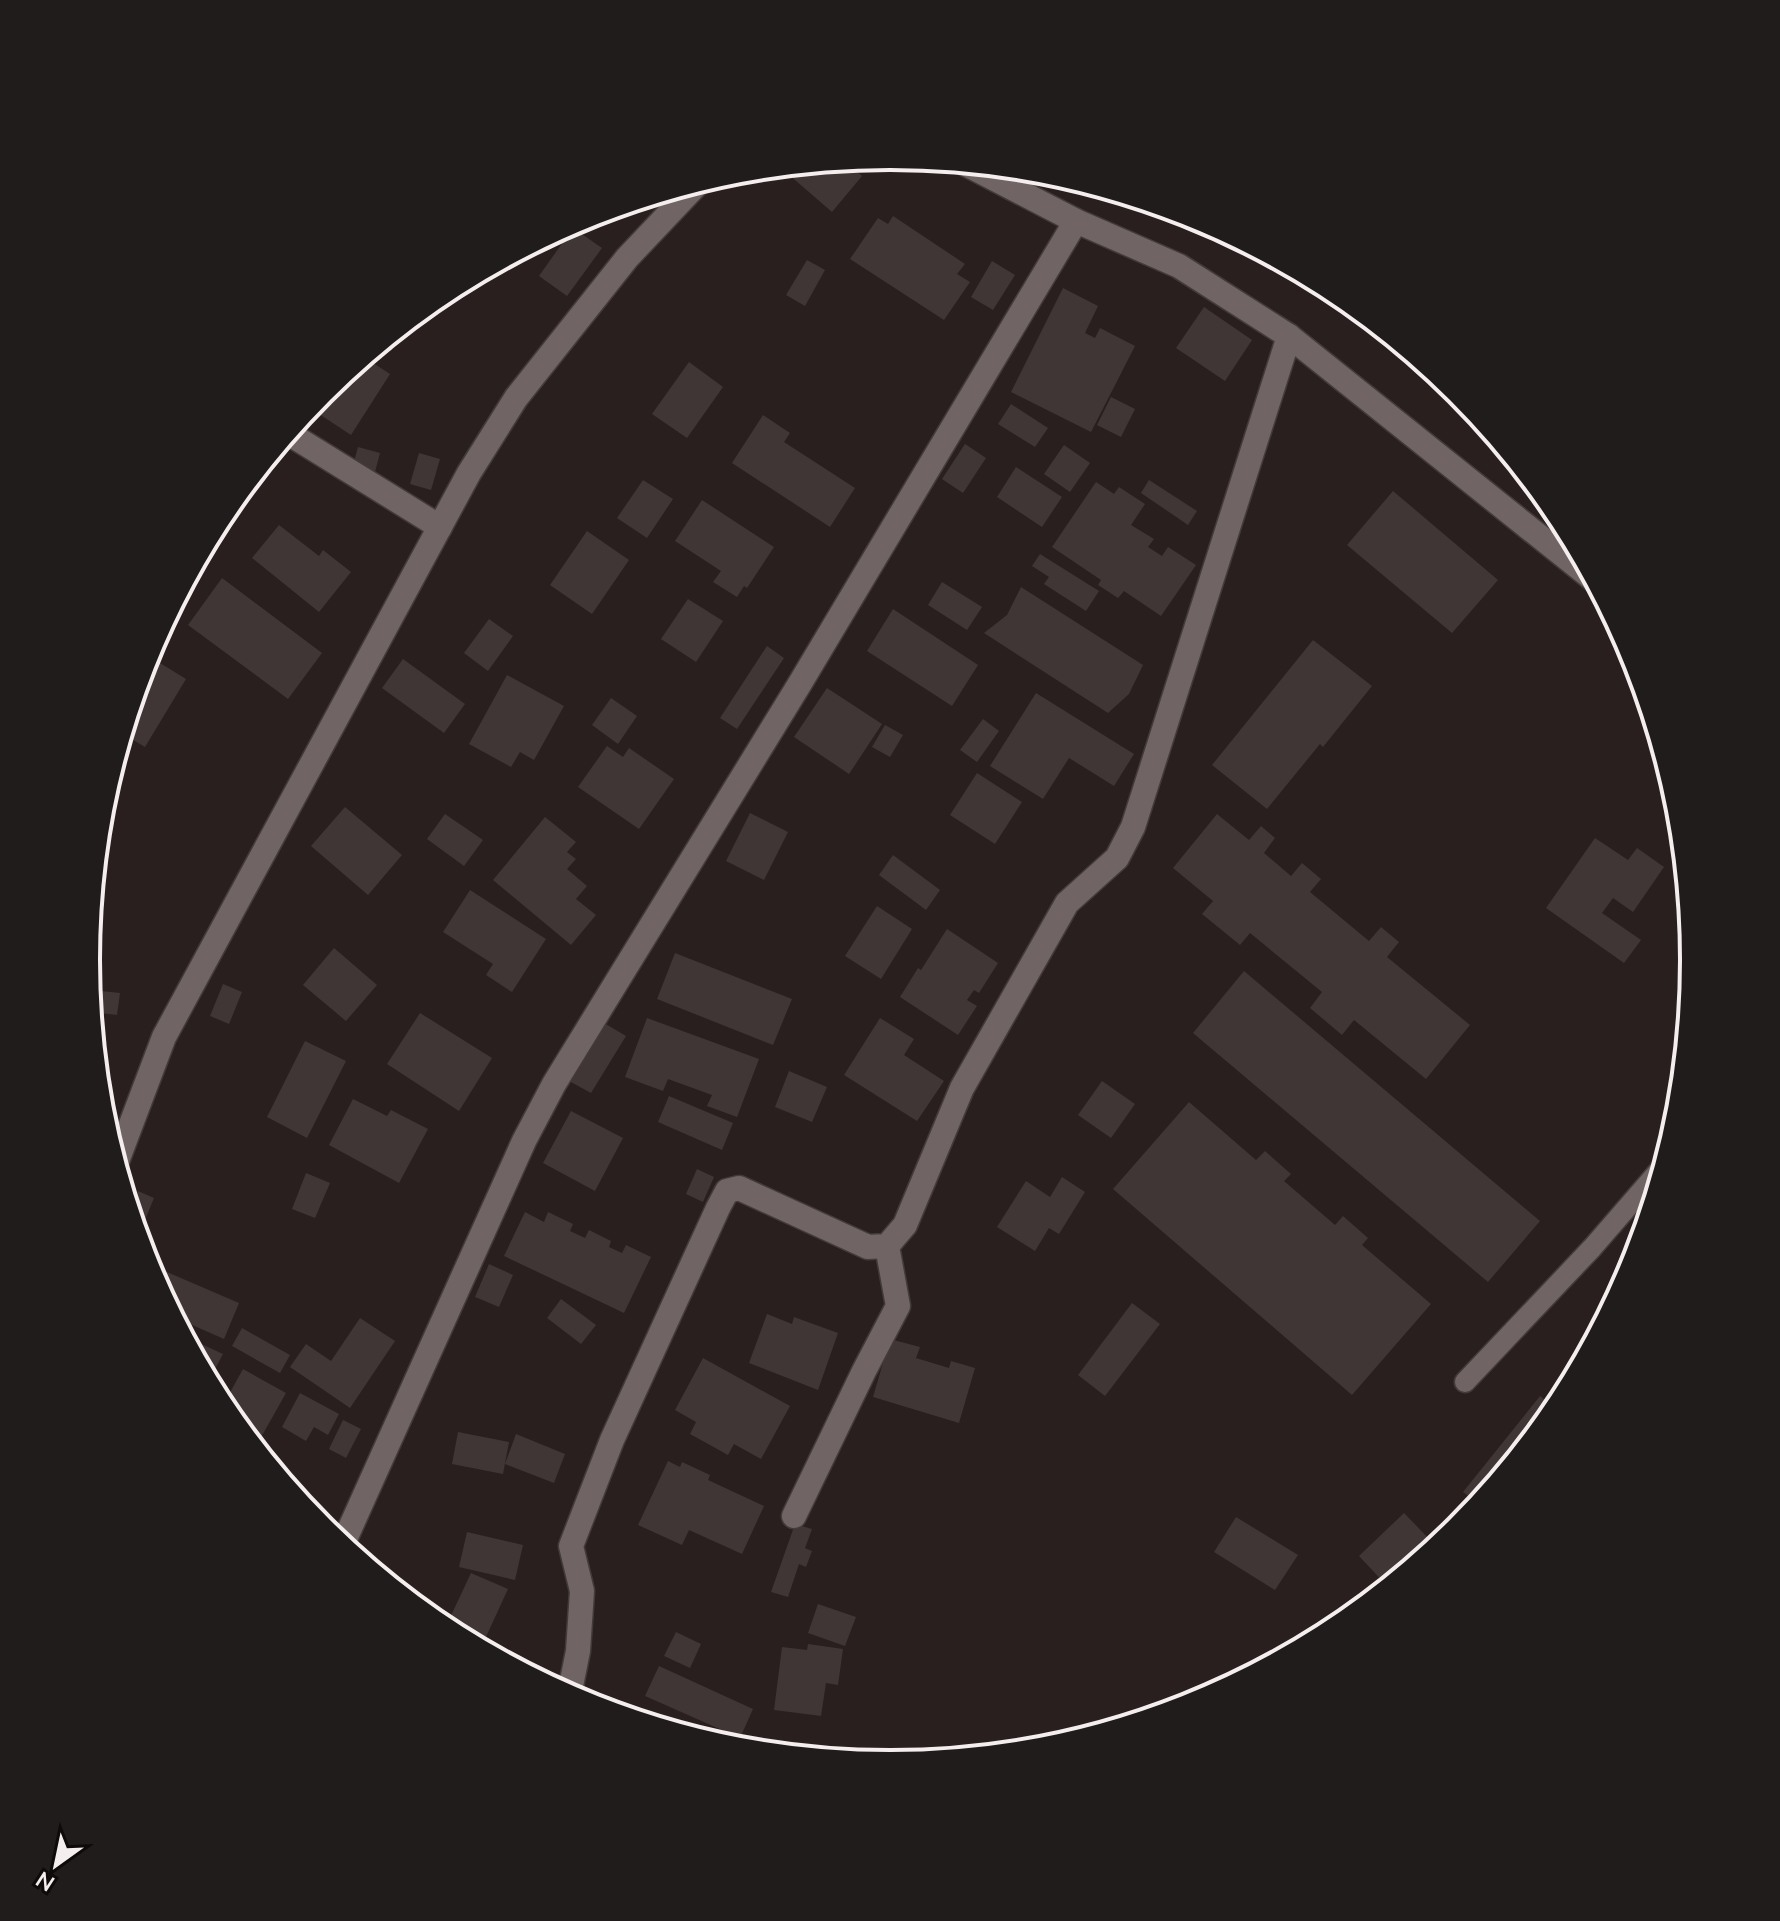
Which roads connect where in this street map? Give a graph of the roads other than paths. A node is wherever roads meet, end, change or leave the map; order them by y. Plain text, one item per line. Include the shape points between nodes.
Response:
1 (1014, 181) edge
2 (684, 198) edge
3 (1076, 221) junction
4 (1289, 336) junction
5 (297, 439) edge
6 (440, 527) junction
7 (1572, 562) edge
8 (123, 1147) edge
9 (1647, 1185) edge
10 (887, 1246) junction
11 (1465, 1382) dead end
12 (794, 1516) dead end
13 (347, 1534) edge
14 (572, 1683) edge

1 - 3 street
2 - 6 street via 627,258 516,398
3 - 4 street via 1179,266
3 - 13 street via 554,1084
4 - 7 street
4 - 10 street via 1133,827 1117,858 1067,903 962,1088 905,1225
5 - 6 street
6 - 8 street via 164,1037
9 - 11 lane
10 - 12 street via 898,1306
10 - 14 street via 868,1247 739,1188 727,1191 612,1440 571,1546 582,1591

